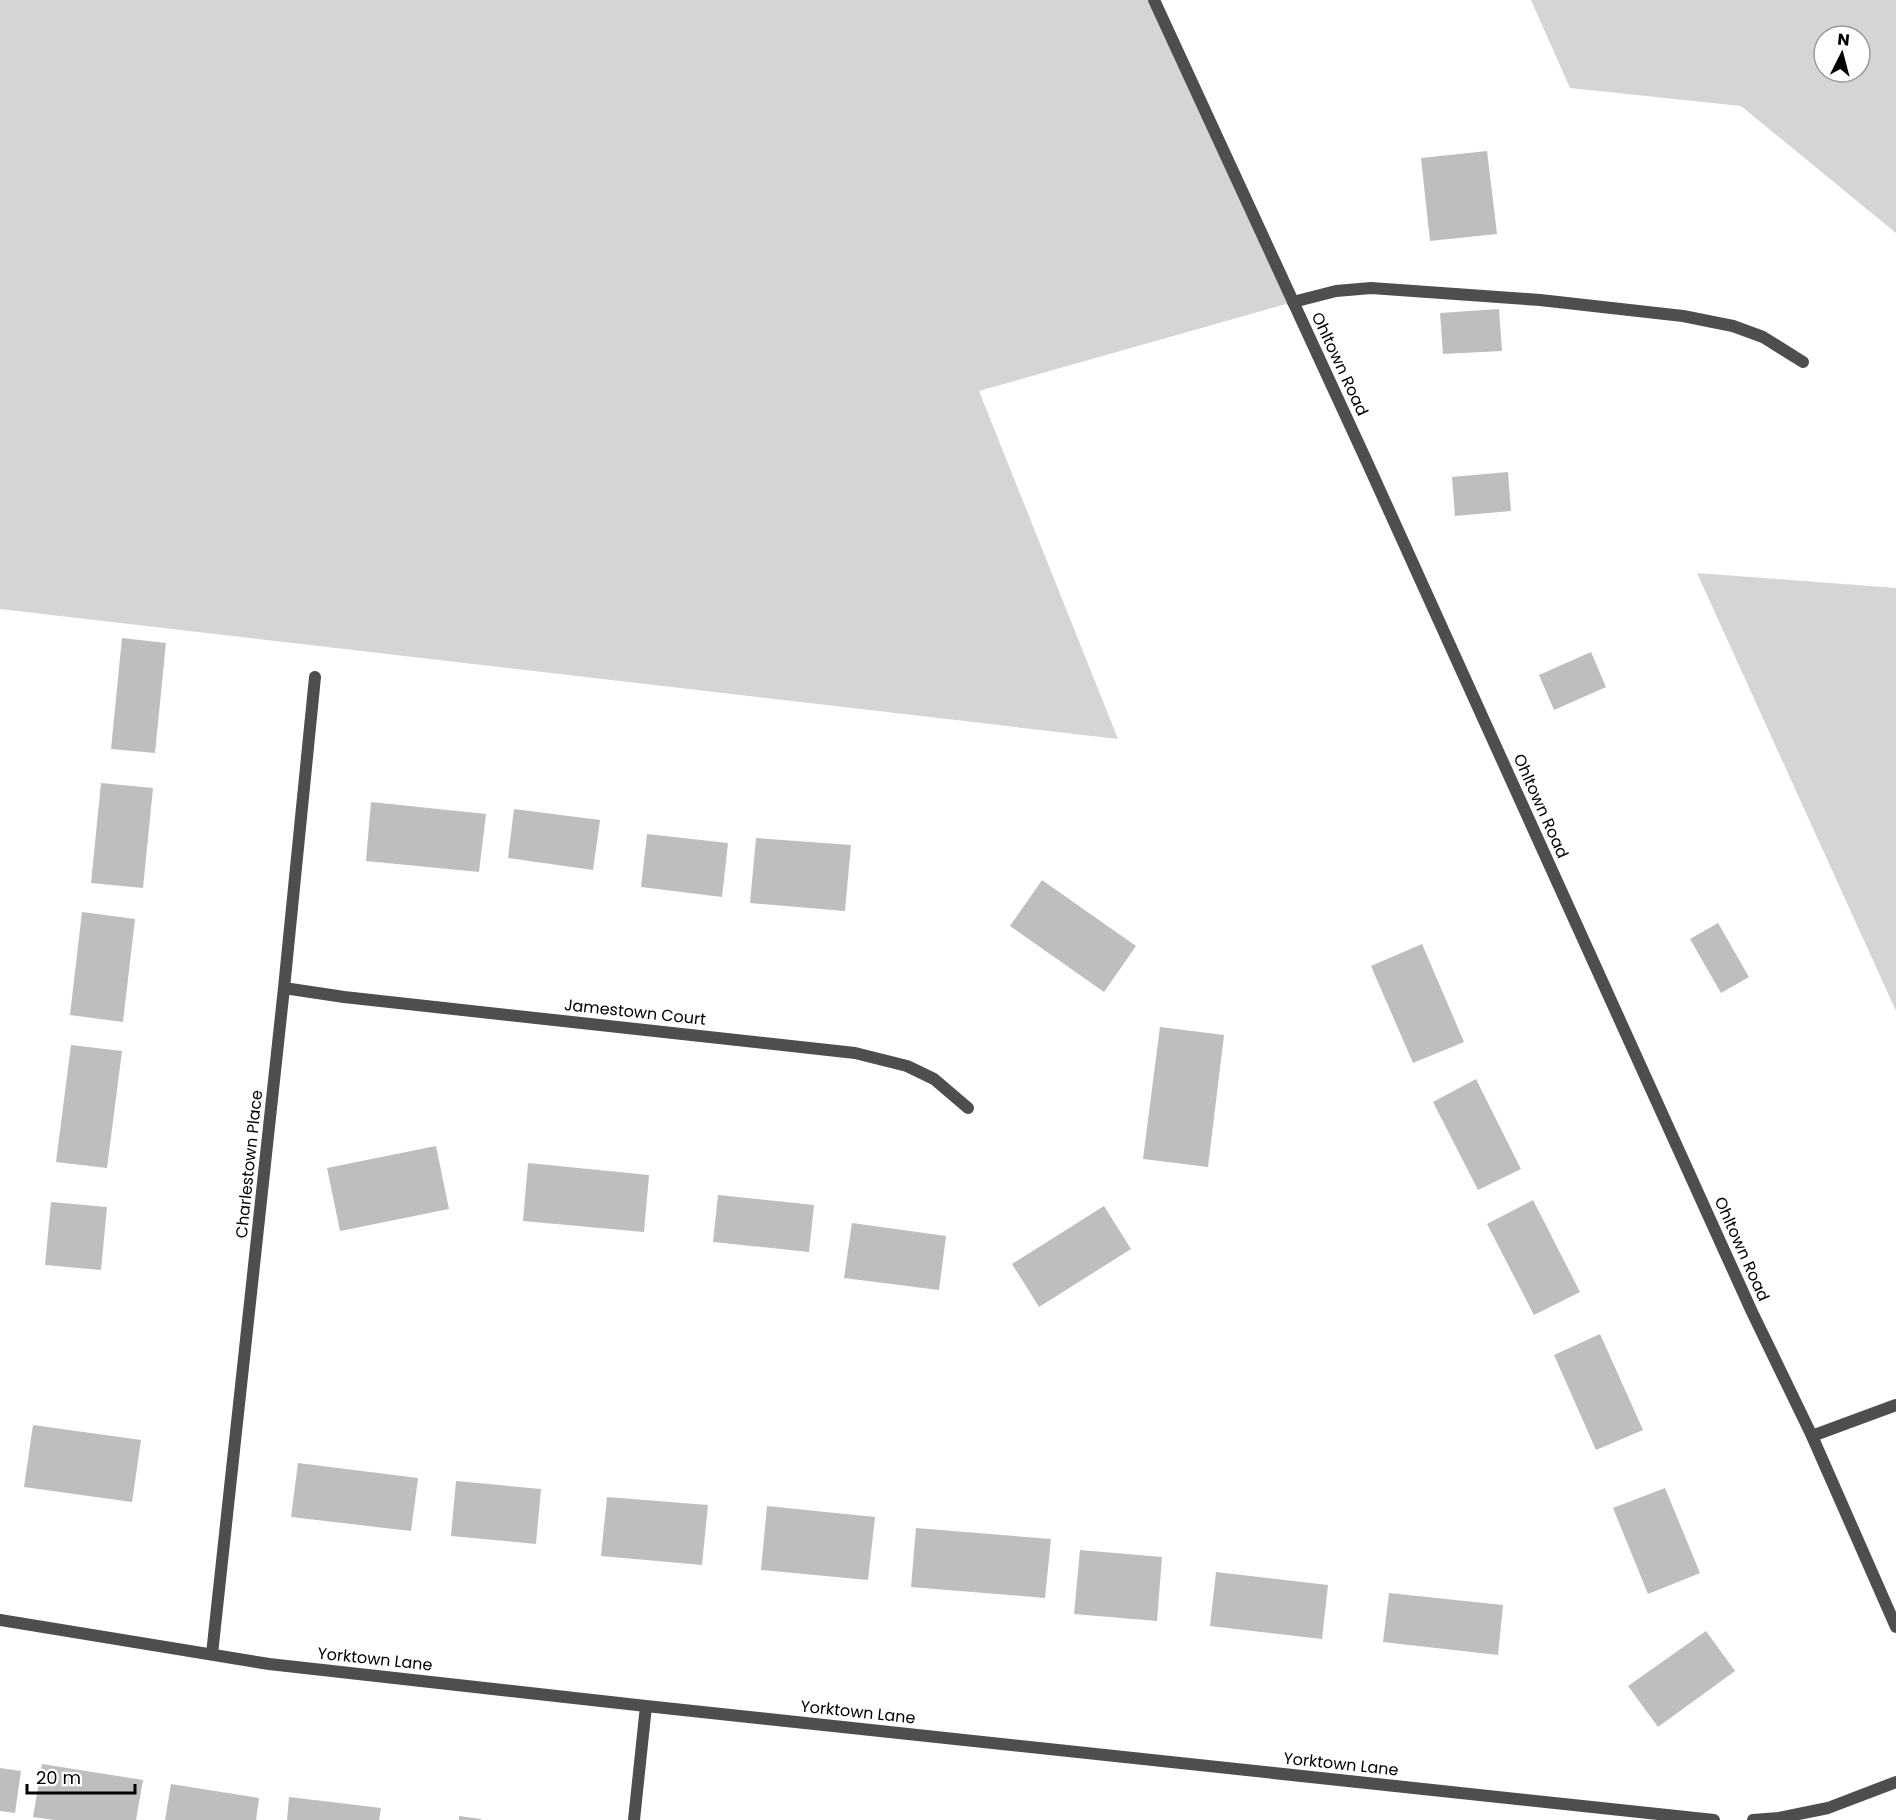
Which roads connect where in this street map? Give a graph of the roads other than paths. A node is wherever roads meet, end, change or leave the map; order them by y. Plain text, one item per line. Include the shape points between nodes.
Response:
1 (1154, 0) edge
2 (1293, 303) junction
3 (1803, 362) dead end
4 (315, 677) dead end
5 (284, 988) junction
6 (968, 1108) dead end
7 (1896, 1405) edge
8 (1812, 1436) junction
9 (0, 1620) edge
10 (1896, 1627) edge
11 (212, 1654) junction
12 (646, 1706) junction
13 (1896, 1782) edge
14 (634, 1820) edge
15 (1714, 1820) edge
16 (1753, 1820) edge

1 - 2 street, Ohltown Road
2 - 3 street via 1336,291 1371,288 1540,300 1683,316 1733,326 1763,337
2 - 8 street, Ohltown Road
4 - 5 street, Charlestown Place
5 - 6 street, Jamestown Court via 855,1053 925,1074
5 - 11 street, Charlestown Place
7 - 8 street
8 - 10 street, Ohltown Road
9 - 11 street, Yorktown Lane
11 - 12 street, Yorktown Lane via 269,1664
12 - 14 street
12 - 15 street, Yorktown Lane
13 - 16 street via 1828,1808

